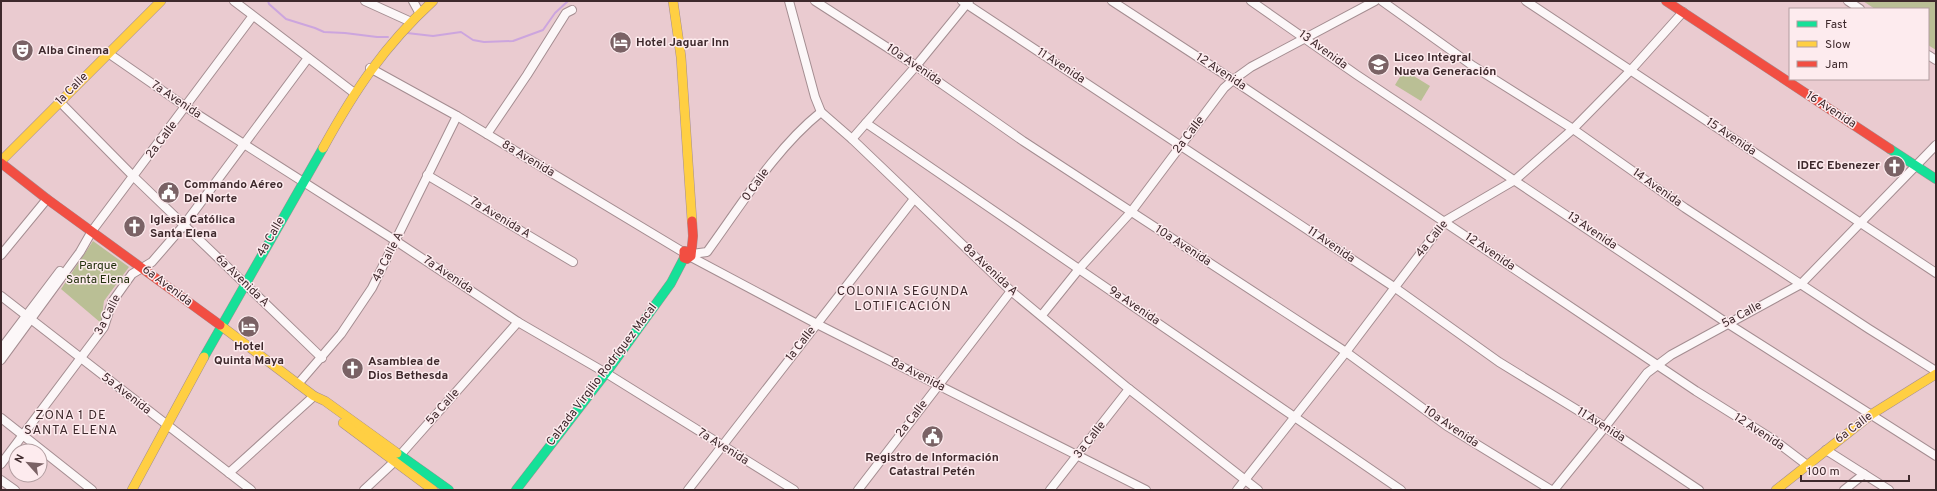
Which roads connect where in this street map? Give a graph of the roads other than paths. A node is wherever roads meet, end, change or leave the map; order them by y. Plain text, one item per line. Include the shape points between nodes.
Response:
1 (161, 1) edge
2 (234, 1) edge
3 (365, 1) edge
4 (413, 1) edge
5 (433, 1) edge
6 (666, 1) edge
7 (673, 1) edge
8 (789, 1) edge
9 (816, 1) edge
10 (1112, 1) edge
11 (1251, 1) edge
12 (1375, 1) edge
13 (1382, 1) edge
14 (1526, 1) edge
15 (1666, 1) edge
16 (1848, 1) edge
17 (966, 2) edge
18 (1858, 8) edge
19 (572, 10) dead end
20 (419, 12) junction
21 (1683, 12) junction
22 (252, 17) junction
23 (409, 21) junction
24 (1306, 38) junction
25 (108, 53) junction
26 (308, 58) junction
27 (916, 66) junction
28 (370, 68) junction
29 (1631, 70) junction
30 (1233, 80) junction
31 (354, 92) junction
32 (60, 102) junction
33 (186, 108) junction
34 (821, 112) junction
35 (457, 116) junction
36 (866, 123) junction
37 (1573, 129) junction
38 (487, 134) junction
39 (852, 139) junction
40 (244, 144) junction
41 (1181, 144) junction
42 (1936, 145) edge
43 (1, 162) edge
44 (1915, 165) junction
45 (428, 175) junction
46 (134, 177) junction
47 (1936, 179) edge
48 (1515, 180) junction
49 (304, 182) junction
50 (47, 199) junction
51 (914, 199) junction
52 (1131, 212) junction
53 (1445, 221) junction
54 (1860, 222) junction
55 (184, 225) junction
56 (92, 231) junction
57 (396, 241) junction
58 (1, 255) edge
59 (688, 255) junction
60 (573, 262) dead end
61 (142, 267) junction
62 (1080, 269) junction
63 (1936, 273) edge
64 (244, 283) junction
65 (1801, 284) junction
66 (1394, 287) junction
67 (1011, 291) junction
68 (1, 296) edge
69 (1042, 315) junction
70 (29, 318) junction
71 (518, 322) junction
72 (1727, 323) junction
73 (816, 324) junction
74 (221, 327) junction
75 (1, 349) edge
76 (1346, 352) junction
77 (322, 358) junction
78 (81, 359) junction
79 (1, 360) edge
80 (1657, 366) junction
81 (1936, 372) edge
82 (609, 375) junction
83 (298, 384) junction
84 (939, 385) junction
85 (1129, 389) junction
86 (314, 396) junction
87 (1872, 414) junction
88 (1294, 416) junction
89 (1, 418) edge
90 (167, 425) junction
91 (1606, 427) junction
92 (23, 435) junction
93 (722, 446) junction
94 (1826, 450) junction
95 (1078, 455) junction
96 (1936, 456) edge
97 (397, 458) junction
98 (1, 464) edge
99 (1807, 465) junction
100 (229, 473) junction
101 (1864, 474) junction
102 (1, 480) edge
103 (1244, 480) junction
104 (15, 490) edge
105 (92, 490) edge
106 (132, 490) edge
107 (251, 490) edge
108 (364, 490) edge
109 (433, 490) edge
110 (449, 490) edge
111 (516, 490) edge
112 (524, 490) edge
113 (688, 490) edge
114 (794, 490) edge
115 (858, 490) edge
116 (1050, 490) edge
117 (1146, 490) edge
118 (1237, 490) edge
119 (1258, 490) edge
120 (1401, 490) edge
121 (1552, 490) edge
122 (1699, 490) edge
123 (1776, 490) edge
124 (1844, 490) edge
125 (1889, 490) edge

1 - 25 street, 1a Calle
2 - 22 street
3 - 23 street
4 - 20 street
5 - 20 street, 4a Calle
6 - 59 street via 673,54
7 - 59 street, Calzada Virgilio Rodríguez Macal via 681,57 691,197 693,236
8 - 34 street, 8a Avenida A
9 - 27 street, 10a Avenida
10 - 30 street, 12 Avenida
11 - 24 street, 13 Avenida
12 - 24 street, 2a Calle
13 - 37 street, 14 Avenida via 1473,66
14 - 29 street, 15 Avenida
15 - 21 street, 16 Avenida
16 - 18 street
17 - 27 street
17 - 41 street, 11 Avenida
19 - 38 street via 566,13 528,75
20 - 23 street, 4a Calle
21 - 29 street, 4a Calle
21 - 44 street, 16 Avenida
22 - 26 street
22 - 33 street, 2a Calle
23 - 28 street, 4a Calle
24 - 30 street, 2a Calle
24 - 48 street, 13 Avenida
25 - 32 street, 1a Calle
25 - 33 street, 7a Avenida
26 - 31 street
26 - 40 street, 3a Calle
27 - 36 street
27 - 52 street, 10a Avenida via 1022,141
28 - 31 street, 4a Calle
28 - 35 street, 8a Avenida
29 - 37 street, 4a Calle
29 - 54 street, 15 Avenida
30 - 41 street, 2a Calle
30 - 53 street, 12 Avenida
31 - 49 street, 4a Calle
32 - 43 street, 1a Calle
32 - 46 street, 6a Avenida A
33 - 40 street, 7a Avenida
33 - 46 street, 2a Calle
34 - 39 street, 8a Avenida A
34 - 59 street, 0 Calle via 778,156 707,252
35 - 38 street, 8a Avenida
35 - 45 street, 4a Calle A
36 - 39 street
36 - 62 street, 9a Avenida
37 - 48 street, 4a Calle
37 - 65 street, 14 Avenida
38 - 59 street, 8a Avenida
39 - 51 street, 8a Avenida A
40 - 49 street, 7a Avenida
40 - 55 street, 3a Calle
41 - 52 street, 2a Calle
41 - 66 street, 11 Avenida
42 - 44 street, 5a Calle
43 - 50 street, 6a Avenida
44 - 47 street, 16 Avenida
44 - 54 street, 5a Calle
45 - 57 street, 4a Calle A
45 - 60 street, 7a Avenida A
46 - 55 street, 6a Avenida A
46 - 56 street, 2a Calle
48 - 53 street, 4a Calle
48 - 72 street, 13 Avenida
49 - 57 street, 7a Avenida
49 - 64 street, 4a Calle
50 - 56 street, 6a Avenida
50 - 58 street
51 - 67 street, 8a Avenida A
51 - 73 street, 1a Calle
52 - 62 street, 2a Calle
52 - 76 street, 10a Avenida
53 - 66 street, 4a Calle
53 - 80 street, 12 Avenida
54 - 63 street, 15 Avenida
54 - 65 street, 5a Calle
55 - 61 street, 3a Calle via 152,262
55 - 64 street, 6a Avenida A
56 - 61 street, 6a Avenida
56 - 70 street, 2a Calle via 76,249
57 - 71 street, 7a Avenida
57 - 77 street, 4a Calle A via 361,306
59 - 73 street, 8a Avenida
59 - 82 street, Calzada Virgilio Rodríguez Macal
61 - 74 street, 6a Avenida
61 - 78 street, 3a Calle via 132,274 112,302 104,327
62 - 69 street, 2a Calle
62 - 88 street, 9a Avenida
64 - 74 street, 4a Calle
64 - 77 street, 6a Avenida A
65 - 72 street, 5a Calle
65 - 81 street, 14 Avenida
66 - 76 street, 4a Calle
66 - 91 street, 11 Avenida via 1499,362
67 - 69 street, 8a Avenida A
67 - 84 street, 2a Calle
68 - 70 street, 5a Avenida
69 - 85 street, 8a Avenida A
70 - 75 street, 2a Calle
70 - 78 street, 5a Avenida
70 - 79 street, 2a Calle
71 - 82 street, 7a Avenida
71 - 97 street, 5a Calle
72 - 80 street, 5a Calle via 1671,355
72 - 87 street, 13 Avenida
73 - 84 street, 8a Avenida
73 - 93 street, 1a Calle
74 - 83 street, 6a Avenida
74 - 90 street, 4a Calle
76 - 88 street, 4a Calle
76 - 121 street, 10a Avenida via 1447,426
77 - 83 street, 4a Calle A
78 - 90 street, 5a Avenida
78 - 92 street, 3a Calle
80 - 91 street, 5a Calle via 1647,373
80 - 99 street, 12 Avenida via 1774,440
81 - 87 street, 6a Calle
82 - 93 street, 7a Avenida
82 - 111 street, Calzada Virgilio Rodríguez Macal
82 - 112 street, Calzada Virgilio Rodríguez Macal
83 - 86 street, 6a Avenida
84 - 95 street, 8a Avenida
84 - 115 street, 2a Calle
85 - 95 street, 3a Calle
85 - 103 street, 8a Avenida A
86 - 97 street, 6a Avenida via 325,401
86 - 100 street
87 - 94 street, 6a Calle
87 - 96 street, 13 Avenida
88 - 103 street, 4a Calle
88 - 120 street, 9a Avenida
89 - 92 street
90 - 100 street, 5a Avenida
90 - 106 street, 4a Calle
91 - 121 street, 5a Calle
91 - 122 street, 11 Avenida
92 - 98 street, 3a Calle
92 - 105 street
93 - 113 street, 1a Calle
93 - 114 street, 7a Avenida
94 - 99 street, 6a Calle
94 - 101 street
95 - 116 street, 3a Calle
95 - 117 street, 8a Avenida
97 - 108 street, 5a Calle
97 - 109 street, 6a Avenida
97 - 110 street, 6a Avenida
99 - 123 street, 6a Calle
100 - 107 street, 5a Avenida
101 - 124 street
101 - 125 street
102 - 104 street
103 - 118 street, 4a Calle
103 - 119 street, 8a Avenida A

